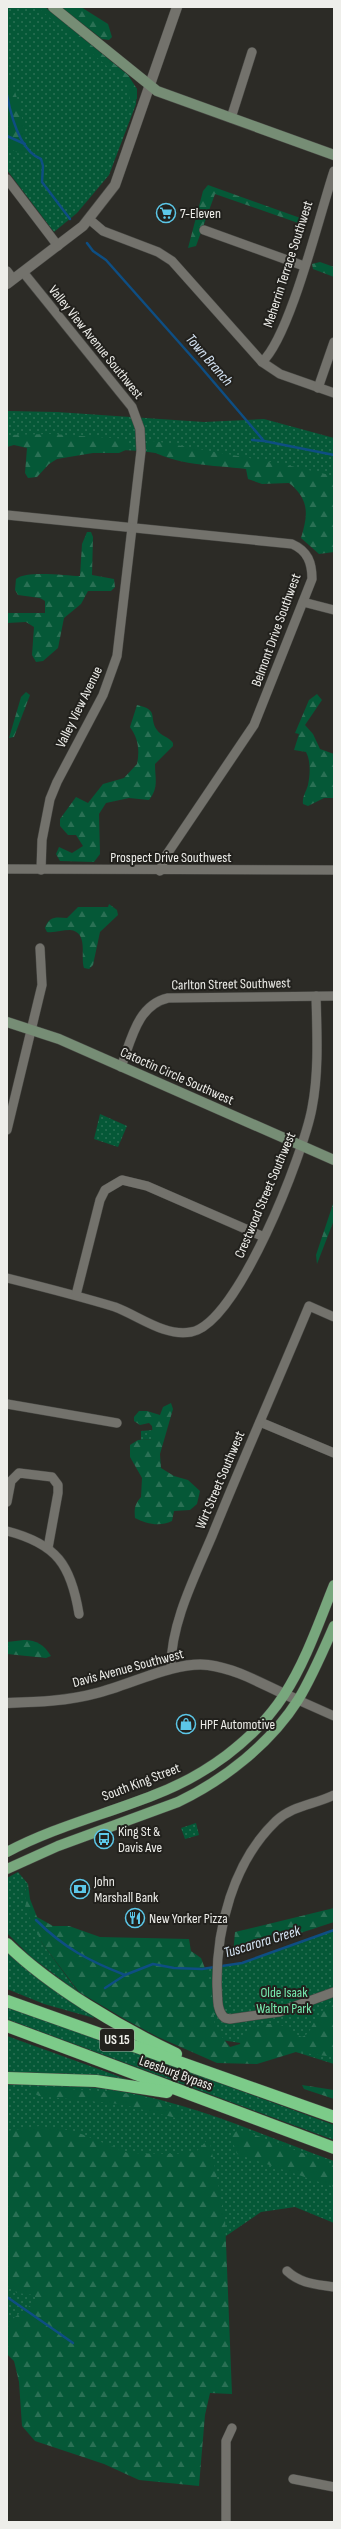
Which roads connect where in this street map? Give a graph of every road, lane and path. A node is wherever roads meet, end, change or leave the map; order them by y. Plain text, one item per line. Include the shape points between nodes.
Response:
1 (53, 7) edge
2 (177, 7) edge
3 (252, 52) dead end
4 (149, 86) junction
5 (231, 118) junction
6 (334, 155) edge
7 (334, 171) edge
8 (7, 179) edge
9 (89, 219) junction
10 (204, 230) dead end
11 (58, 246) junction
12 (304, 266) junction
13 (7, 271) edge
14 (23, 272) junction
15 (10, 282) edge
16 (334, 342) edge
17 (262, 362) junction
18 (318, 388) junction
19 (334, 393) edge
20 (7, 515) edge
21 (133, 528) junction
22 (303, 602) junction
23 (334, 610) edge
24 (7, 869) edge
25 (41, 870) junction
26 (334, 870) edge
27 (160, 871) junction
28 (40, 948) dead end
29 (316, 996) junction
30 (334, 996) edge
31 (7, 1022) edge
32 (31, 1029) junction
33 (121, 1067) junction
34 (7, 1130) edge
35 (303, 1146) junction
36 (334, 1160) edge
37 (264, 1237) junction
38 (7, 1278) edge
39 (76, 1295) junction
40 (334, 1317) edge
41 (7, 1404) edge
42 (260, 1422) junction
43 (116, 1423) dead end
44 (334, 1453) edge
45 (7, 1502) edge
46 (7, 1531) edge
47 (48, 1548) junction
48 (334, 1585) edge
49 (79, 1614) dead end
50 (334, 1626) edge
51 (171, 1669) junction
52 (284, 1695) junction
53 (298, 1700) junction
54 (7, 1702) edge
55 (334, 1716) edge
56 (334, 1795) edge
57 (7, 1852) edge
58 (7, 1869) edge
59 (7, 1944) edge
60 (334, 1992) edge
61 (7, 2001) edge
62 (7, 2026) edge
63 (7, 2078) edge
64 (228, 2078) junction
65 (220, 2105) junction
66 (334, 2117) edge
67 (334, 2148) edge
68 (287, 2271) dead end
69 (334, 2287) edge
70 (232, 2428) dead end
71 (293, 2480) dead end
72 (334, 2487) edge
73 (226, 2522) edge

1 - 4 main road
2 - 4 street
3 - 5 street
4 - 5 main road via 167,96
4 - 9 street via 120,175 105,200
5 - 6 main road
7 - 12 street, Meherrin Terrace Southwest
8 - 11 street
9 - 11 street
9 - 17 street via 103,231 158,252 172,261
10 - 12 street
11 - 14 street
12 - 17 street, Meherrin Terrace Southwest via 275,345
13 - 15 street
14 - 15 street
14 - 21 street, Valley View Avenue Southwest via 116,386 136,416 141,435 141,451
16 - 18 street
17 - 18 street via 280,374
18 - 19 street
20 - 21 street, Belmont Drive Southwest
21 - 22 street, Belmont Drive Southwest via 296,546 306,554 312,571 312,579
21 - 25 street, Valley View Avenue via 116,661 50,800 42,840
22 - 23 street
22 - 27 street, Belmont Drive Southwest via 254,725 165,858
24 - 25 street, Prospect Drive Southwest
25 - 27 street, Prospect Drive Southwest
26 - 27 street, Prospect Drive Southwest
28 - 32 street via 42,985
29 - 30 street, Carlton Street Southwest
29 - 33 street, Carlton Street Southwest via 159,1000 151,1004 142,1015
29 - 35 street, Crestwood Street Southwest via 316,1077
31 - 32 main road, Catoctin Circle Southwest
32 - 33 main road, Catoctin Circle Southwest
32 - 34 street
33 - 35 main road, Catoctin Circle Southwest
35 - 36 main road, Catoctin Circle Southwest
35 - 37 street, Crestwood Street Southwest
37 - 39 street, Crestwood Street Southwest via 255,1258 226,1301 213,1318 193,1332 167,1330 117,1308
37 - 39 street via 147,1186 122,1180 105,1190 100,1200
38 - 39 street, Crestwood Street Southwest
40 - 42 street, Wirt Street Southwest via 309,1306
41 - 43 street
42 - 44 street
42 - 51 street, Wirt Street Southwest via 175,1630
45 - 47 street via 11,1481 19,1473 52,1477 58,1485 58,1493
46 - 47 street via 40,1542
47 - 49 street via 58,1556 70,1575
48 - 52 main road, South King Street via 297,1672
50 - 53 main road
51 - 52 street, Davis Avenue Southwest via 196,1664 214,1666 231,1670
51 - 54 street, Davis Avenue Southwest via 95,1694 48,1701
52 - 53 street, Davis Avenue Southwest
52 - 57 main road, South King Street via 241,1743 177,1786 68,1824
53 - 55 street
53 - 58 main road via 256,1748 231,1770 195,1794 58,1846
56 - 60 street via 302,1805 283,1815 259,1842 232,1891 222,1927 217,1976 220,2012 225,2018 230,2019 279,2012
59 - 64 highway via 41,1974 154,2044
61 - 64 highway, Leesburg Bypass / US 15
62 - 65 highway, Leesburg Bypass
63 - 65 highway via 127,2085
64 - 66 highway, Leesburg Bypass / US 15
65 - 67 highway, Leesburg Bypass
68 - 69 street via 305,2283
70 - 73 street via 226,2441
71 - 72 street

